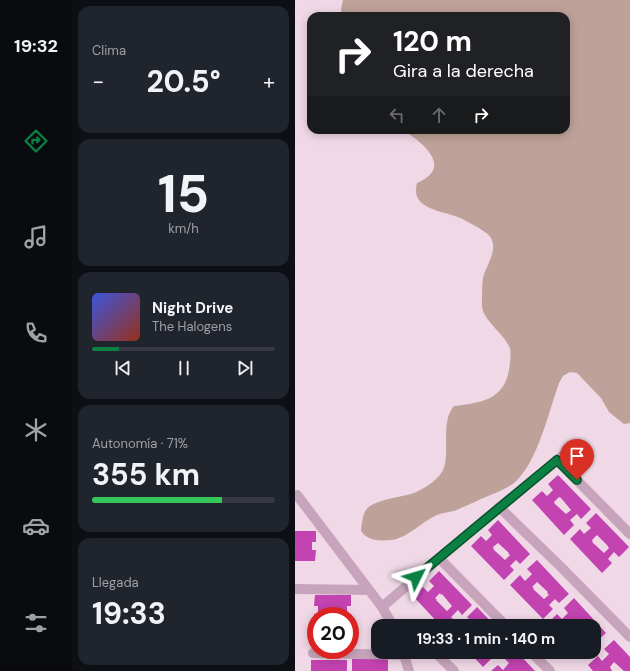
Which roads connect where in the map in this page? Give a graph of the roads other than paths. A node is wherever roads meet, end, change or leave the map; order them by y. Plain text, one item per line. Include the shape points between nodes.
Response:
1 (577, 444) dead end
2 (557, 460) junction
3 (297, 495) dead end
4 (499, 508) junction
5 (630, 534) edge
6 (439, 558) junction
7 (295, 590) edge
8 (368, 590) junction
9 (382, 607) junction
10 (389, 619) edge
11 (499, 619) edge
12 (630, 637) edge
13 (359, 654) edge
14 (371, 654) edge
15 (405, 659) edge
16 (442, 659) edge
17 (538, 659) edge
18 (409, 671) edge
19 (454, 671) edge
20 (550, 671) edge

1 - 2 street
2 - 4 street
2 - 5 street
3 - 8 street
4 - 6 street
4 - 12 street
6 - 9 street
6 - 11 street
7 - 8 street
8 - 9 street
9 - 10 street
13 - 14 street
15 - 18 street
16 - 19 street
17 - 20 street

